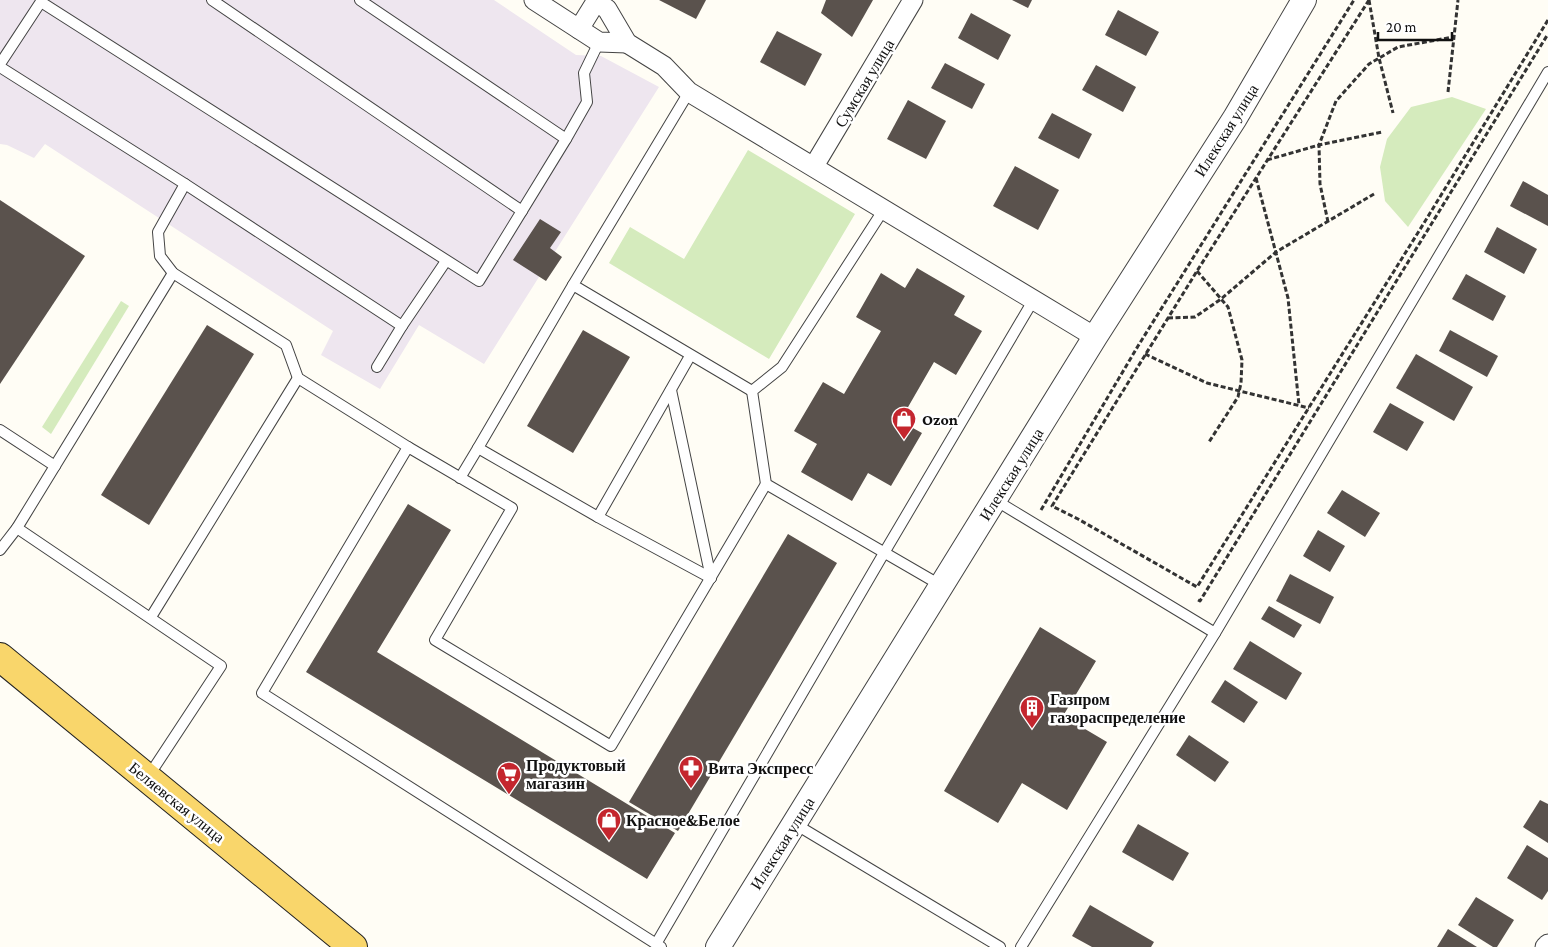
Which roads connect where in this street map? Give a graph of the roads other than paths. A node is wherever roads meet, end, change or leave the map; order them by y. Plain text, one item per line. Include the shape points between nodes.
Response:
1 (212, 0) edge
2 (360, 0) edge
3 (534, 0) edge
4 (913, 0) edge
5 (1304, 0) edge
6 (42, 1) edge
7 (596, 1) edge
8 (579, 29) junction
9 (599, 42) junction
10 (627, 42) junction
11 (0, 65) edge
12 (1548, 72) edge
13 (689, 92) junction
14 (566, 139) junction
15 (814, 166) junction
16 (186, 184) junction
17 (884, 209) junction
18 (522, 211) junction
19 (446, 261) junction
20 (173, 273) junction
21 (573, 285) junction
22 (1034, 299) junction
23 (402, 326) junction
24 (1095, 336) junction
25 (690, 356) junction
26 (377, 367) dead end
27 (298, 378) junction
28 (671, 390) junction
29 (752, 391) junction
30 (0, 430) edge
31 (408, 448) junction
32 (478, 448) junction
33 (55, 466) junction
34 (460, 478) junction
35 (766, 484) junction
36 (995, 500) junction
37 (598, 517) junction
38 (17, 528) junction
39 (0, 550) edge
40 (884, 553) junction
41 (711, 578) junction
42 (942, 586) junction
43 (151, 617) junction
44 (1215, 633) junction
45 (0, 657) edge
46 (148, 777) junction
47 (795, 824) junction
48 (1548, 944) edge
49 (659, 945) edge
50 (353, 947) edge
51 (718, 947) edge
52 (1000, 947) edge
53 (1021, 947) edge
54 (1546, 947) edge

1 - 18 lane
2 - 14 lane
3 - 8 street
4 - 15 street, Сумская улица
5 - 24 street, Илекская улица via 1235,118
6 - 11 lane
6 - 19 lane
7 - 8 street
7 - 10 street via 606,9
8 - 9 street
9 - 10 street
9 - 14 lane via 584,73 587,102
10 - 13 street via 664,66
11 - 16 lane
12 - 44 lane
13 - 15 street
13 - 21 lane
14 - 18 lane
15 - 17 street
16 - 20 lane via 158,232 160,256
16 - 23 lane
17 - 22 street
17 - 29 lane via 782,367
18 - 19 lane via 478,281
19 - 23 lane
20 - 27 lane via 286,345
20 - 33 lane
21 - 25 lane
21 - 32 lane
22 - 24 street
22 - 40 lane
23 - 26 lane
24 - 36 street, Илекская улица
25 - 28 lane
25 - 29 lane
27 - 31 lane
27 - 43 lane
28 - 37 lane
28 - 41 lane
29 - 35 lane
30 - 33 lane
31 - 34 lane
31 - 49 lane via 262,693
32 - 34 lane
32 - 37 lane
33 - 38 lane
34 - 41 lane via 512,508 435,640 611,746
35 - 40 lane
35 - 41 lane
36 - 42 street, Илекская улица
36 - 44 lane
37 - 41 lane
38 - 39 lane
38 - 43 lane
40 - 42 lane
40 - 49 lane
42 - 47 street, Илекская улица
43 - 46 lane via 222,666
44 - 53 lane
45 - 46 main road, Беляевская улица
46 - 50 main road, Беляевская улица
47 - 51 street, Илекская улица
47 - 52 lane
48 - 54 street

